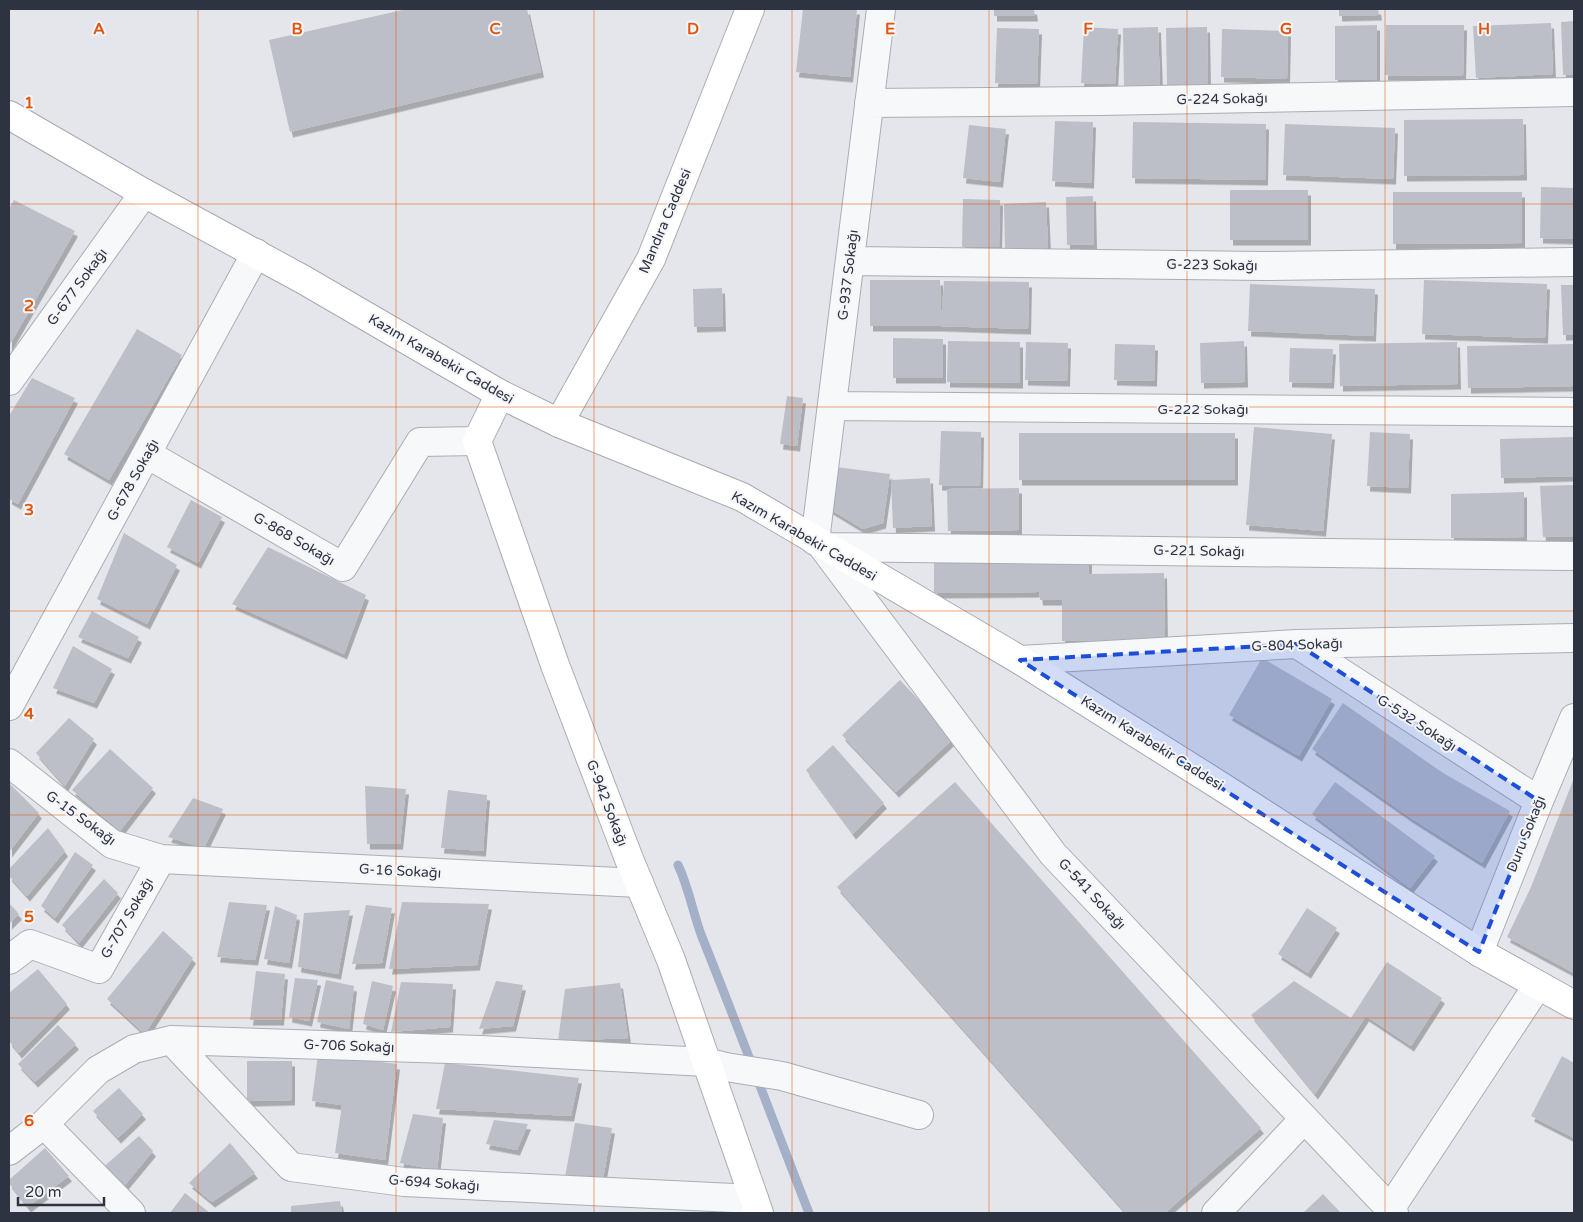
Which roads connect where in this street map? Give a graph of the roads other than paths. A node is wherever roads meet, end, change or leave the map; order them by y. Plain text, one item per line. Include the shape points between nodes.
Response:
1 (750, 9) edge
2 (880, 9) edge
3 (1574, 92) edge
4 (869, 102) junction
5 (9, 115) edge
6 (144, 193) junction
7 (256, 253) junction
8 (850, 262) junction
9 (1574, 262) edge
10 (9, 381) edge
11 (500, 394) junction
12 (832, 406) junction
13 (1574, 412) edge
14 (559, 423) junction
15 (477, 442) junction
16 (147, 454) junction
17 (819, 544) junction
18 (1574, 556) edge
19 (1574, 638) edge
20 (1296, 644) junction
21 (1020, 660) junction
22 (9, 706) edge
23 (1574, 718) edge
24 (9, 763) edge
25 (1539, 801) junction
26 (161, 859) junction
27 (639, 883) junction
28 (1479, 952) junction
29 (9, 960) edge
30 (1538, 986) junction
31 (1574, 1005) edge
32 (170, 1040) junction
33 (716, 1065) junction
34 (919, 1115) dead end
35 (1304, 1119) junction
36 (44, 1124) junction
37 (9, 1151) edge
38 (756, 1206) edge
39 (1392, 1211) edge
40 (131, 1213) edge
41 (1216, 1213) edge

1 - 14 main road, Mandıra Caddesi via 651,259
2 - 4 street, G-937 Sokağı
3 - 4 street, G-224 Sokağı
4 - 8 street, G-937 Sokağı
5 - 6 main road, Kazım Karabekir Caddesi
6 - 7 main road, Kazım Karabekir Caddesi
6 - 10 street, G-677 Sokağı
7 - 11 main road, Kazım Karabekir Caddesi
7 - 16 street, G-678 Sokağı
8 - 9 street, G-223 Sokağı via 1263,266
8 - 12 street, G-937 Sokağı
11 - 14 main road, Kazım Karabekir Caddesi
11 - 15 main road
12 - 13 street, G-222 Sokağı
12 - 17 street, G-937 Sokağı
14 - 17 main road, Kazım Karabekir Caddesi via 742,498
15 - 16 street, G-868 Sokağı via 420,442 343,567
15 - 27 main road, G-942 Sokağı via 555,665
16 - 22 street, G-678 Sokağı
17 - 18 street, G-221 Sokağı
17 - 21 main road, Kazım Karabekir Caddesi
17 - 35 street, G-541 Sokağı via 1053,854
19 - 20 street, G-804 Sokağı
20 - 21 street, G-804 Sokağı
20 - 25 street, G-532 Sokağı
21 - 28 main road, Kazım Karabekir Caddesi
23 - 25 street, Duru Sokağı
24 - 26 street, G-15 Sokağı via 112,844
25 - 28 street, Duru Sokağı
26 - 27 street, G-16 Sokağı
26 - 29 street, G-707 Sokağı via 99,968 30,944
27 - 33 main road, G-942 Sokağı
28 - 30 main road, Kazım Karabekir Caddesi
30 - 31 main road, Kazım Karabekir Caddesi
30 - 39 street
32 - 33 street, G-706 Sokağı via 480,1050
32 - 36 street, G-706 Sokağı via 134,1050 98,1070
32 - 38 street, G-694 Sokağı via 291,1167 404,1182
33 - 34 street, G-706 Sokağı via 782,1076
33 - 38 main road, G-942 Sokağı
35 - 39 street, G-541 Sokağı
35 - 41 street
36 - 37 street, G-706 Sokağı
36 - 40 street

